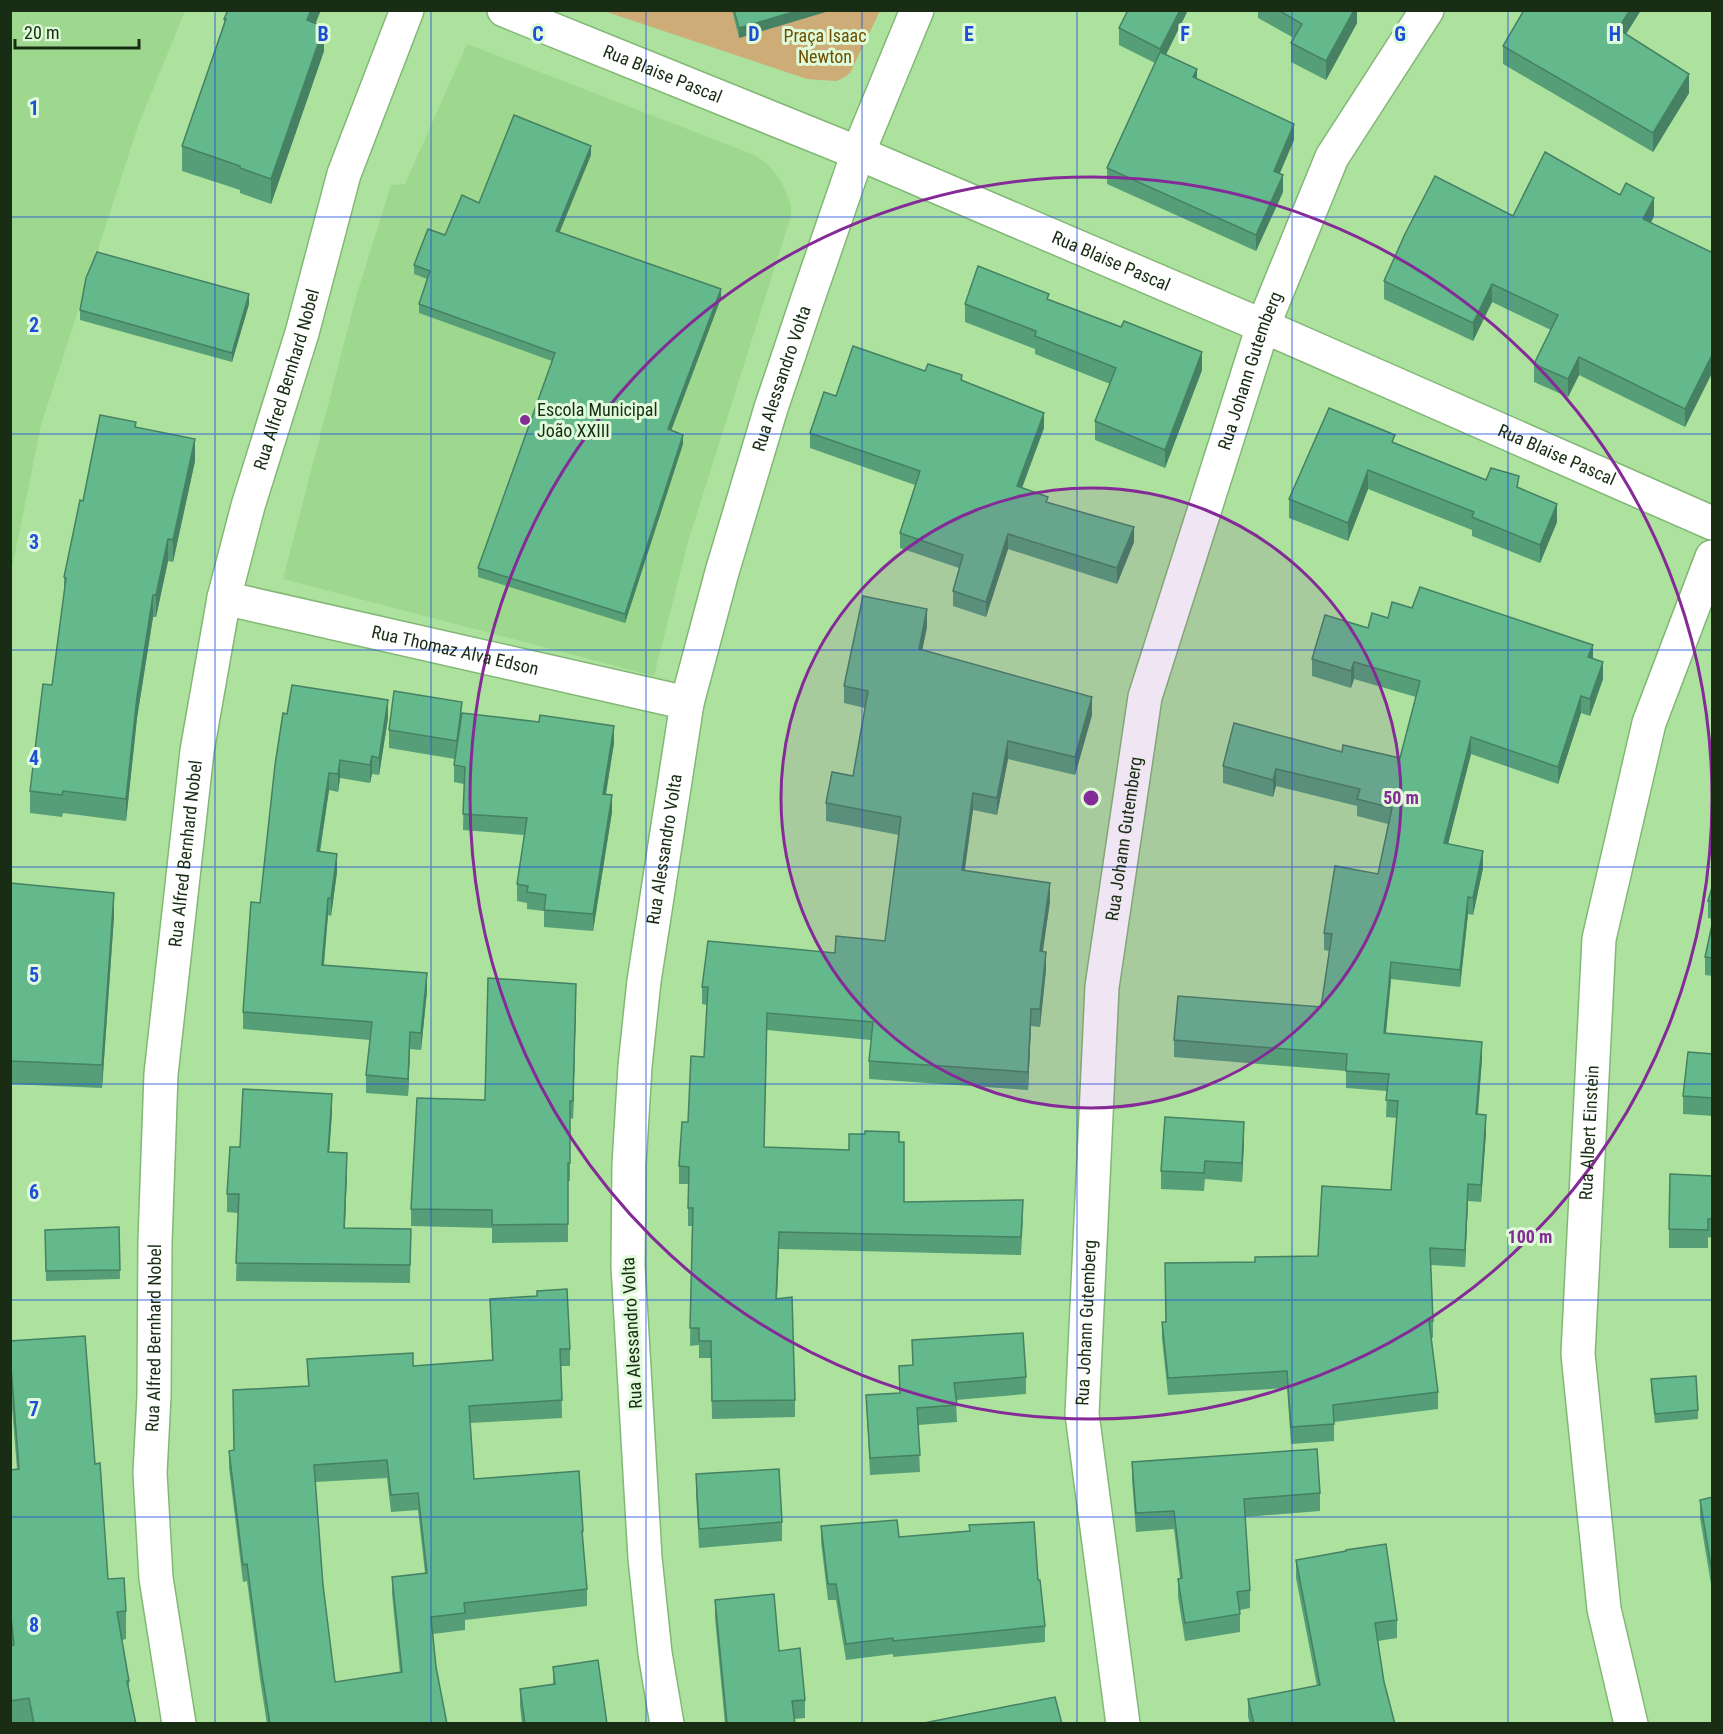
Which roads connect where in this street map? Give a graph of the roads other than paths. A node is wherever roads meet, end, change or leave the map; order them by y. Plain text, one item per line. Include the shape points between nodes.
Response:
1 (407, 10) edge
2 (504, 10) edge
3 (917, 10) edge
4 (1427, 10) edge
5 (858, 153) junction
6 (1263, 326) junction
7 (1713, 523) edge
8 (1713, 557) edge
9 (224, 598) junction
10 (687, 702) junction
11 (179, 1724) edge
12 (667, 1724) edge
13 (1124, 1724) edge
14 (1631, 1724) edge

1 - 9 street, Rua Alfred Bernhard Nobel via 344,174
2 - 5 street, Rua Blaise Pascal
3 - 5 street, Rua Alessandro Volta
4 - 6 street, Rua Johann Gutemberg via 1332,157
5 - 6 street, Rua Blaise Pascal
5 - 10 street, Rua Alessandro Volta via 771,408
6 - 7 street, Rua Blaise Pascal
6 - 13 street, Rua Johann Gutemberg via 1144,697 1102,987 1082,1414
8 - 14 street, Rua Albert Einstein via 1649,723 1599,939 1578,1354 1604,1610
9 - 10 street, Rua Thomaz Alva Edson
9 - 11 street, Rua Alfred Bernhard Nobel via 197,751 161,1074 150,1473 156,1578
10 - 12 street, Rua Alessandro Volta via 634,1066 628,1214 645,1558

